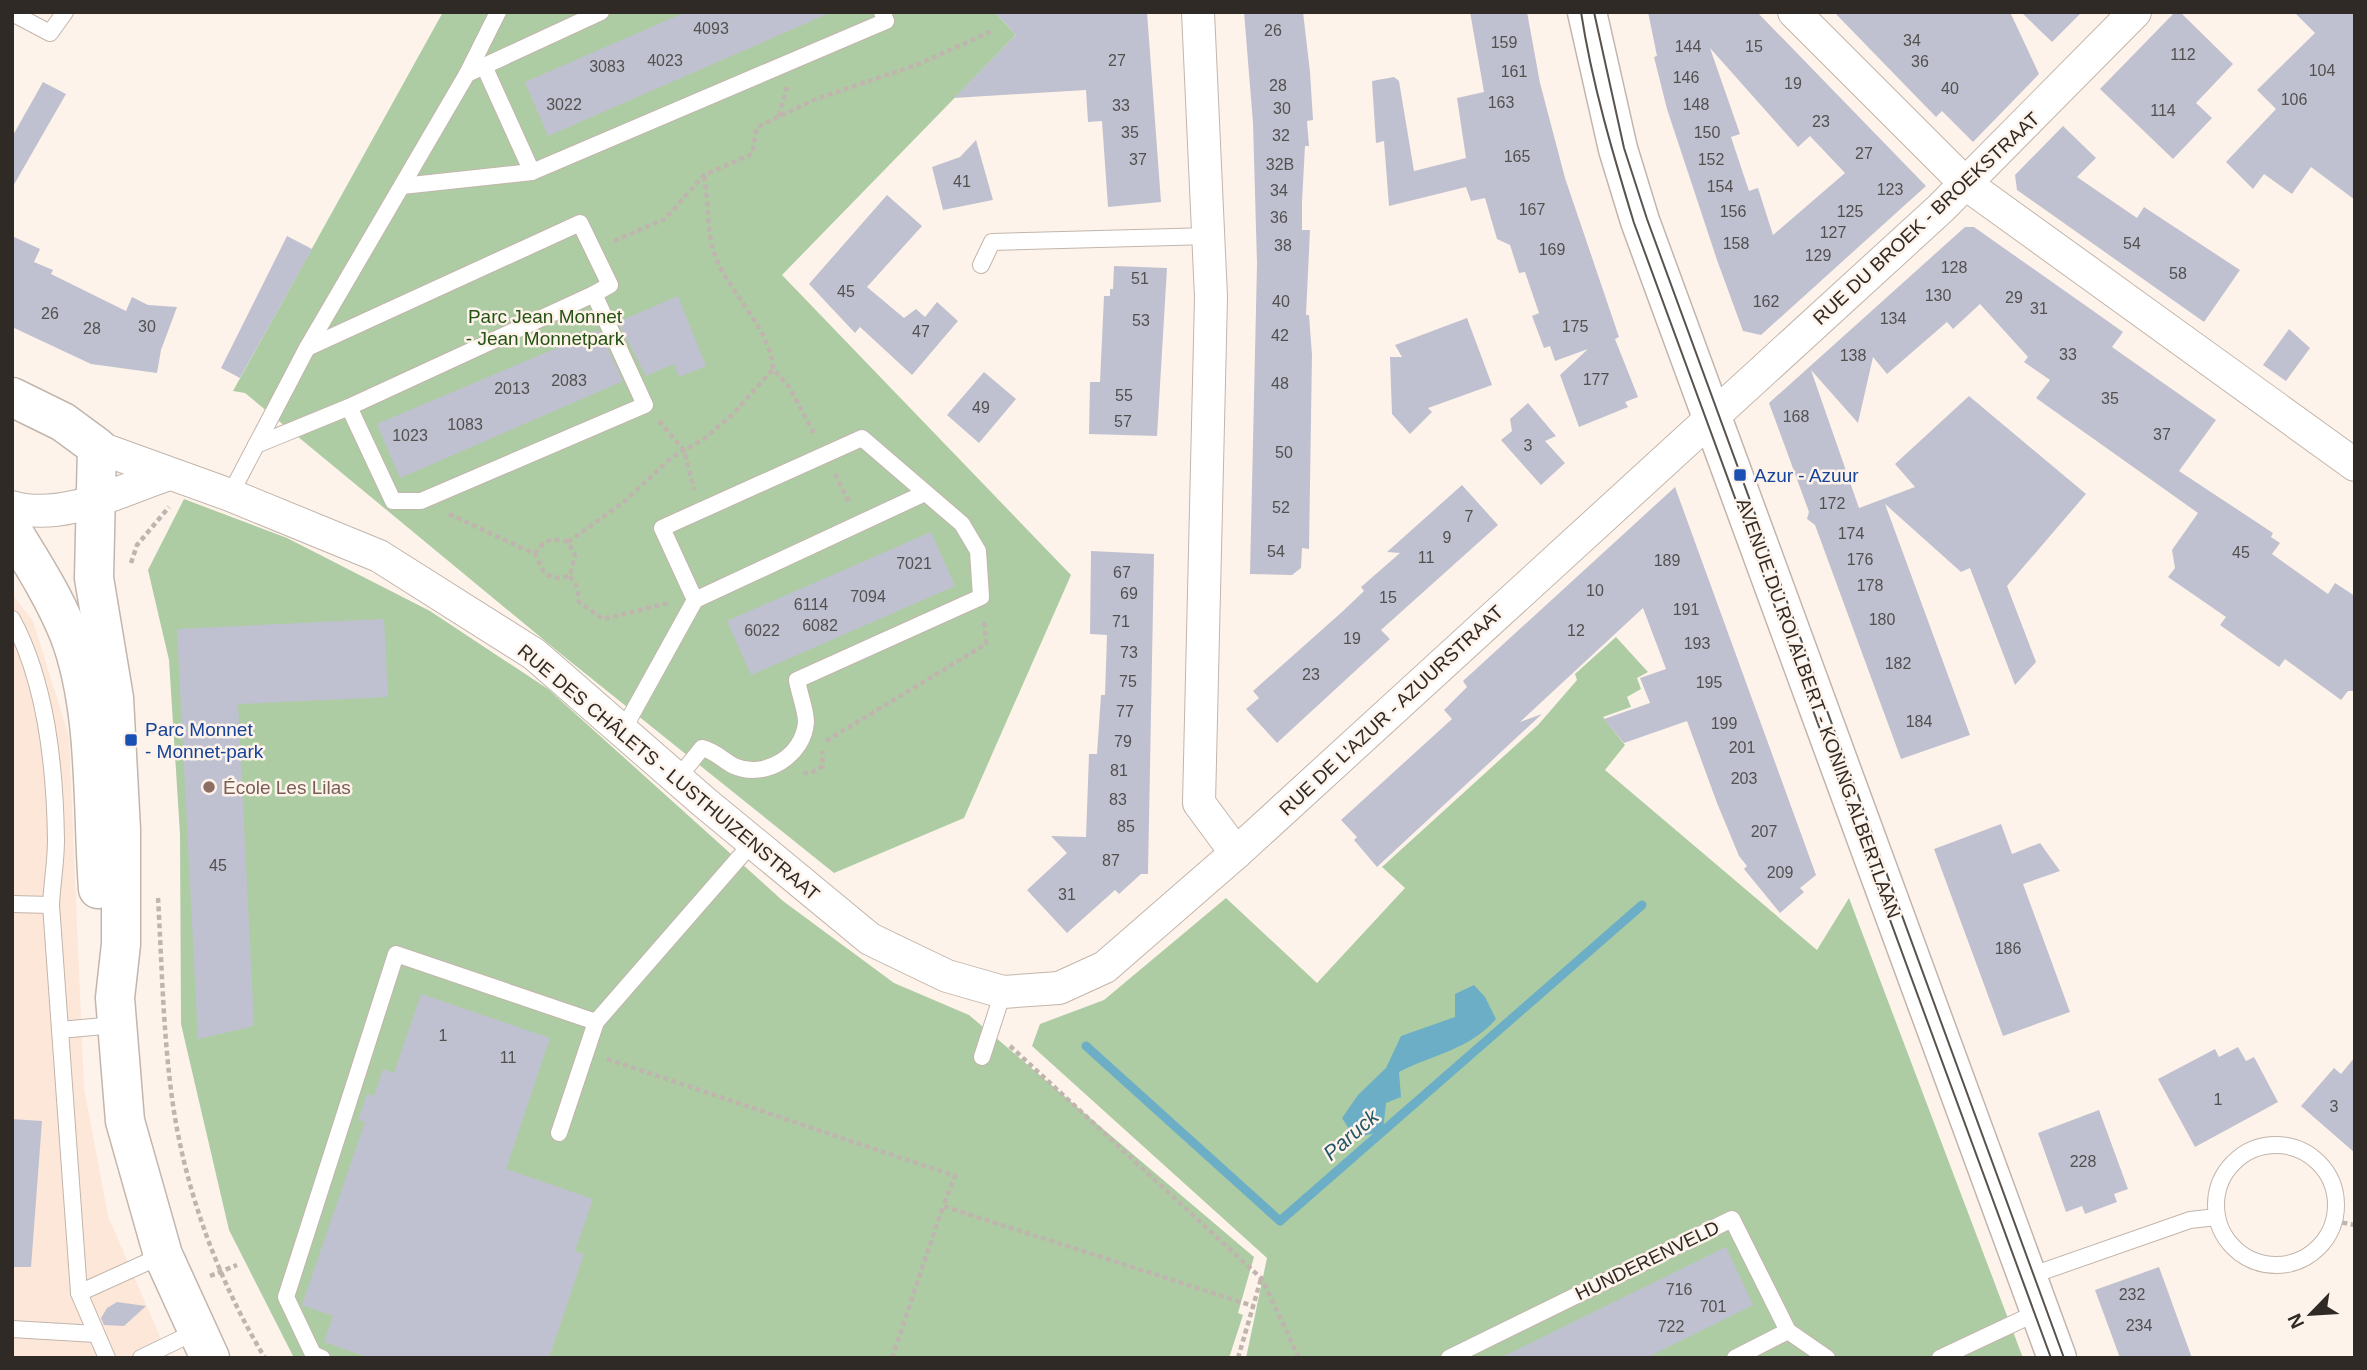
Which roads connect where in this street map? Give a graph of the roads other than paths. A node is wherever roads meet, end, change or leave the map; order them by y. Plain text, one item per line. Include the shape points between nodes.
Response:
1 (65, 12) edge
2 (498, 12) edge
3 (601, 12) edge
4 (882, 12) edge
5 (1198, 12) edge
6 (1587, 12) edge
7 (1794, 12) edge
8 (2136, 12) edge
9 (12, 13) edge
10 (484, 66) junction
11 (467, 74) junction
12 (532, 172) junction
13 (1966, 184) junction
14 (402, 186) junction
15 (1210, 236) junction
16 (981, 265) dead end
17 (594, 294) junction
18 (307, 348) junction
19 (12, 397) edge
20 (349, 407) junction
21 (1711, 417) junction
22 (256, 446) junction
23 (97, 447) junction
24 (2355, 465) edge
25 (169, 474) junction
26 (925, 492) junction
27 (230, 495) junction
28 (98, 498) junction
29 (12, 507) edge
30 (12, 530) edge
31 (695, 600) junction
32 (12, 620) edge
33 (622, 730) junction
34 (678, 778) junction
35 (752, 843) junction
36 (1236, 853) junction
37 (12, 904) edge
38 (51, 905) junction
39 (1059, 988) joint
40 (1003, 992) junction
41 (115, 1012) junction
42 (596, 1021) junction
43 (61, 1030) junction
44 (982, 1057) dead end
45 (559, 1133) dead end
46 (2217, 1217) junction
47 (163, 1255) junction
48 (79, 1293) junction
49 (2034, 1294) junction
50 (12, 1329) edge
51 (1788, 1331) junction
52 (96, 1334) junction
53 (203, 1345) edge
54 (107, 1358) edge
55 (141, 1358) edge
56 (322, 1358) edge
57 (1449, 1358) edge
58 (1735, 1358) edge
59 (1827, 1358) edge
60 (1940, 1358) edge
61 (2057, 1358) edge

1 - 9 lane via 50,33
2 - 11 lane
3 - 10 lane
4 - 12 lane via 886,22
5 - 15 street
6 - 21 street, AVENUE DU ROI ALBERT - KONING ALBERTLAAN via 1621,161
7 - 13 street
8 - 13 street, RUE DU BROEK - BROEKSTRAAT
10 - 11 lane
10 - 12 lane
11 - 14 lane
12 - 14 lane
13 - 21 street, RUE DU BROEK - BROEKSTRAAT
13 - 24 street
14 - 18 lane
15 - 16 lane via 992,242
15 - 36 street via 1199,803
17 - 18 lane via 610,285 580,223
17 - 20 lane
17 - 20 lane via 645,405 421,501 393,501
18 - 22 lane
19 - 23 street via 63,422
20 - 22 lane
21 - 36 street, RUE DE L'AZUR - AZUURSTRAAT
21 - 49 street, AVENUE DU ROI ALBERT - KONING ALBERTLAAN
22 - 27 lane
23 - 25 street, RUE DES CHÂLETS - LUSTHUIZENSTRAAT
23 - 28 street
25 - 27 street, RUE DES CHÂLETS - LUSTHUIZENSTRAAT
25 - 28 street
26 - 31 lane
26 - 31 lane via 862,438 662,528
26 - 34 lane via 961,524 978,551 981,597 797,680 806,722 796,750 774,767 735,766 702,748
27 - 33 street, RUE DES CHÂLETS - LUSTHUIZENSTRAAT via 379,556 534,653
28 - 29 street via 63,510 29,512
28 - 41 street via 94,578 114,698 121,830 121,944
30 - 41 street via 54,600 80,676 90,748 103,944
31 - 33 lane
32 - 38 lane via 35,681 50,748 56,843
33 - 34 street, RUE DES CHÂLETS - LUSTHUIZENSTRAAT
34 - 35 street, RUE DES CHÂLETS - LUSTHUIZENSTRAAT
35 - 40 street, RUE DES CHÂLETS - LUSTHUIZENSTRAAT via 870,939 947,976
35 - 42 lane
36 - 39 street, RUE DE L'AZUR - AZUURSTRAAT via 1105,967
37 - 38 lane
38 - 43 lane
39 - 40 street, RUE DES CHÂLETS - LUSTHUIZENSTRAAT
40 - 44 lane
41 - 43 lane
41 - 47 street via 125,1121
42 - 45 lane
42 - 56 lane via 396,954 286,1297 313,1354
43 - 48 lane
46 - 46 lane via 2236,1251 2254,1262 2294,1263 2326,1240 2336,1200 2321,1165 2297,1149 2269,1145 2250,1150 2222,1177 2216,1196
46 - 49 lane via 2190,1220
47 - 48 lane
47 - 53 street
48 - 52 lane
49 - 60 lane
49 - 61 street, AVENUE DU ROI ALBERT - KONING ALBERTLAAN
50 - 52 lane
51 - 57 lane, HUNDERENVELD via 1732,1219
51 - 58 lane
51 - 59 lane, HUNDERENVELD
52 - 54 lane
53 - 55 lane

